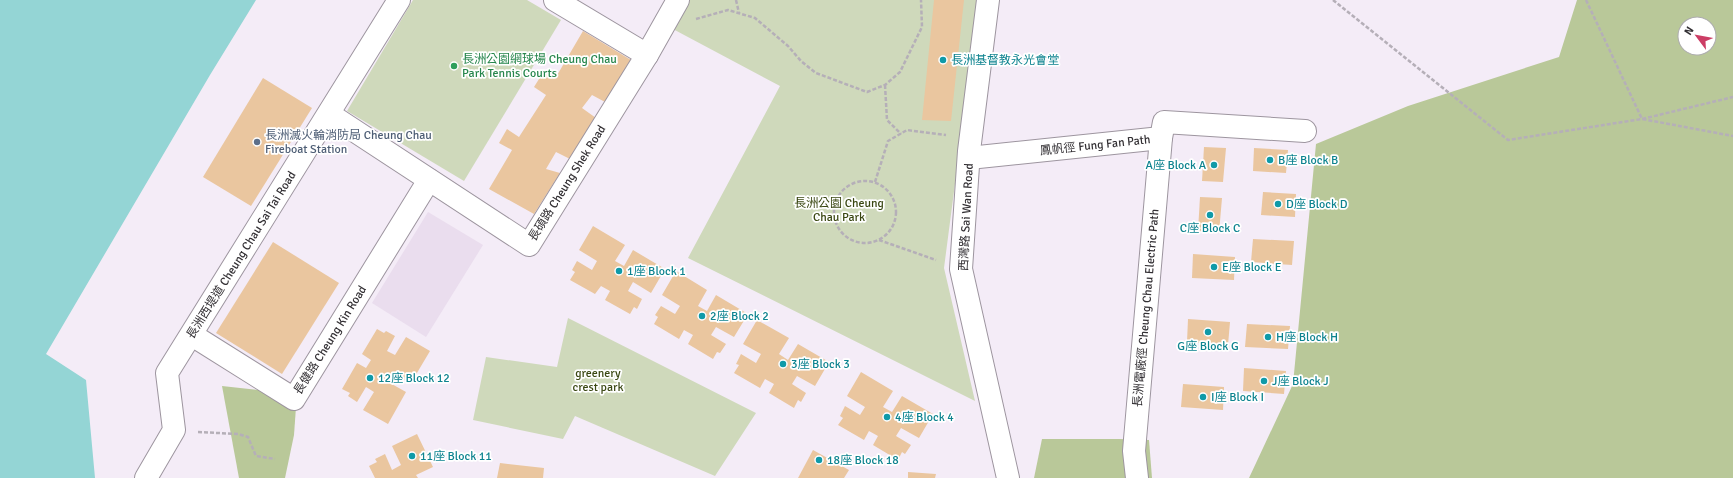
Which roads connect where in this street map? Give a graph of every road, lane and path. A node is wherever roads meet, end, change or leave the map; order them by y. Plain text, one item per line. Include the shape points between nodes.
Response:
1 (398, 0) edge
2 (554, 0) edge
3 (678, 0) edge
4 (736, 0) edge
5 (921, 0) edge
6 (988, 0) edge
7 (1332, 0) edge
8 (1586, 0) edge
9 (740, 14) junction
10 (690, 21) dead end
11 (647, 55) junction
12 (885, 85) junction
13 (1733, 97) edge
14 (329, 114) junction
15 (1642, 119) junction
16 (1305, 131) dead end
17 (901, 134) junction
18 (1733, 136) edge
19 (1161, 138) junction
20 (970, 149) junction
21 (429, 180) junction
22 (875, 182) junction
23 (879, 240) junction
24 (961, 269) junction
25 (192, 334) junction
26 (174, 430) junction
27 (275, 459) dead end
28 (146, 478) edge
29 (1008, 478) edge
30 (1137, 478) edge

1 - 14 street, 長洲西堤道 Cheung Chau Sai Tai Road
2 - 11 street
3 - 11 street, 長碩路 Cheung Shek Road
4 - 9 path
5 - 12 path via 922,26 900,72
6 - 20 street, 西灣路 Sai Wan Road
7 - 15 path via 1508,140
8 - 15 path
9 - 10 path via 728,10
9 - 12 path via 755,18 816,73 867,92
11 - 21 street, 長碩路 Cheung Shek Road via 530,245
12 - 17 path via 887,120
13 - 15 path
14 - 21 street, 長碩路 Cheung Shek Road
14 - 25 street, 長洲西堤道 Cheung Chau Sai Tai Road
15 - 18 path
16 - 19 street, 鳳帆徑 Fung Fan Path via 1164,122
17 - 20 path via 907,130
17 - 22 path via 888,141
19 - 20 street, 鳳帆徑 Fung Fan Path
19 - 30 street, 長洲電廠徑 Cheung Chau Electric Path via 1134,451
20 - 24 street, 西灣路 Sai Wan Road
21 - 25 street, 長健路 Cheung Kin Road via 294,399
22 - 23 path via 892,195 896,204 894,224
22 - 23 path via 865,180 846,186 834,204 833,214 841,233 850,239 864,243
23 - 24 path
24 - 29 street, 西灣路 Sai Wan Road
25 - 26 street, 長洲西堤道 Cheung Chau Sai Tai Road via 167,373
26 - 27 path via 238,434 248,437 256,456
26 - 28 street

